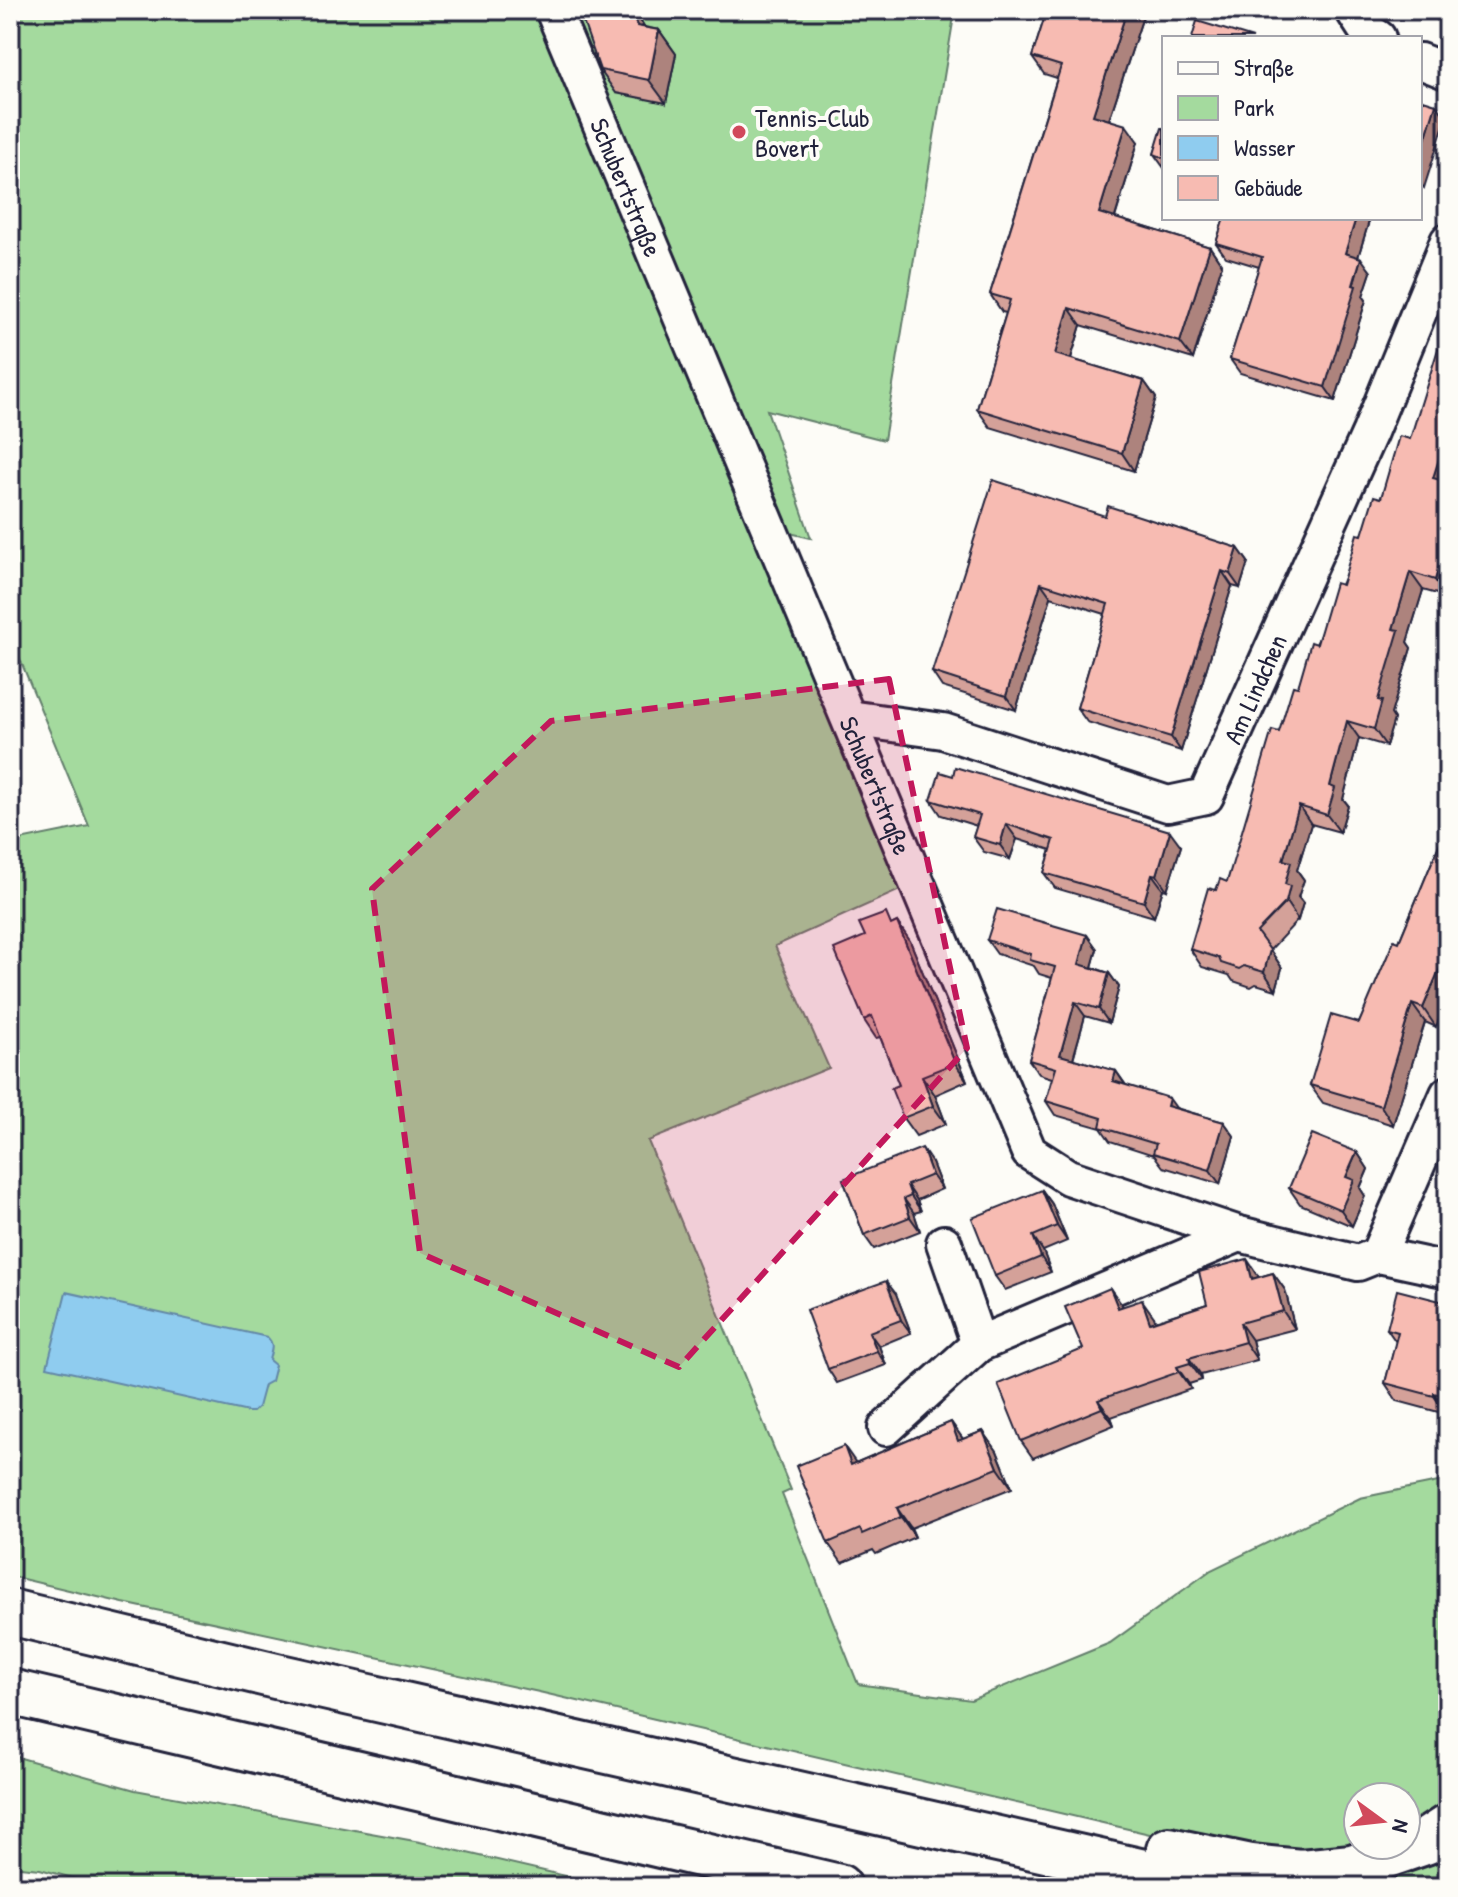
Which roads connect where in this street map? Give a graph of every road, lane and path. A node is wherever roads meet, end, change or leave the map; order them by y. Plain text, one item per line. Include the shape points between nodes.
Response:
1 (553, 10) edge
2 (1353, 10) edge
3 (1375, 36) edge
4 (1422, 62) edge
5 (1448, 72) edge
6 (1448, 241) edge
7 (849, 718) junction
8 (1448, 1094) edge
9 (1239, 1234) junction
10 (944, 1243) dead end
11 (1378, 1255) junction
12 (1448, 1270) edge
13 (979, 1344) junction
14 (886, 1428) dead end
15 (10, 1612) edge
16 (10, 1692) edge
17 (914, 1820) junction
18 (1448, 1827) edge
19 (795, 1880) edge
20 (839, 1887) edge
21 (1210, 1887) edge

1 - 7 street, Schubertstraße
2 - 3 street
4 - 5 street
6 - 7 street, Am Lindchen via 1370,432 1206,796 1168,804 943,731
7 - 9 street, Schubertstraße via 1029,1152 1068,1177
8 - 11 street
9 - 11 street, Schubertstraße via 1358,1263
9 - 13 street
10 - 13 street
11 - 12 street, Schubertstraße
13 - 14 street
15 - 17 highway
16 - 19 highway
17 - 18 highway via 991,1811 1251,1867 1301,1872 1352,1867 1425,1842
17 - 21 highway
19 - 20 highway

